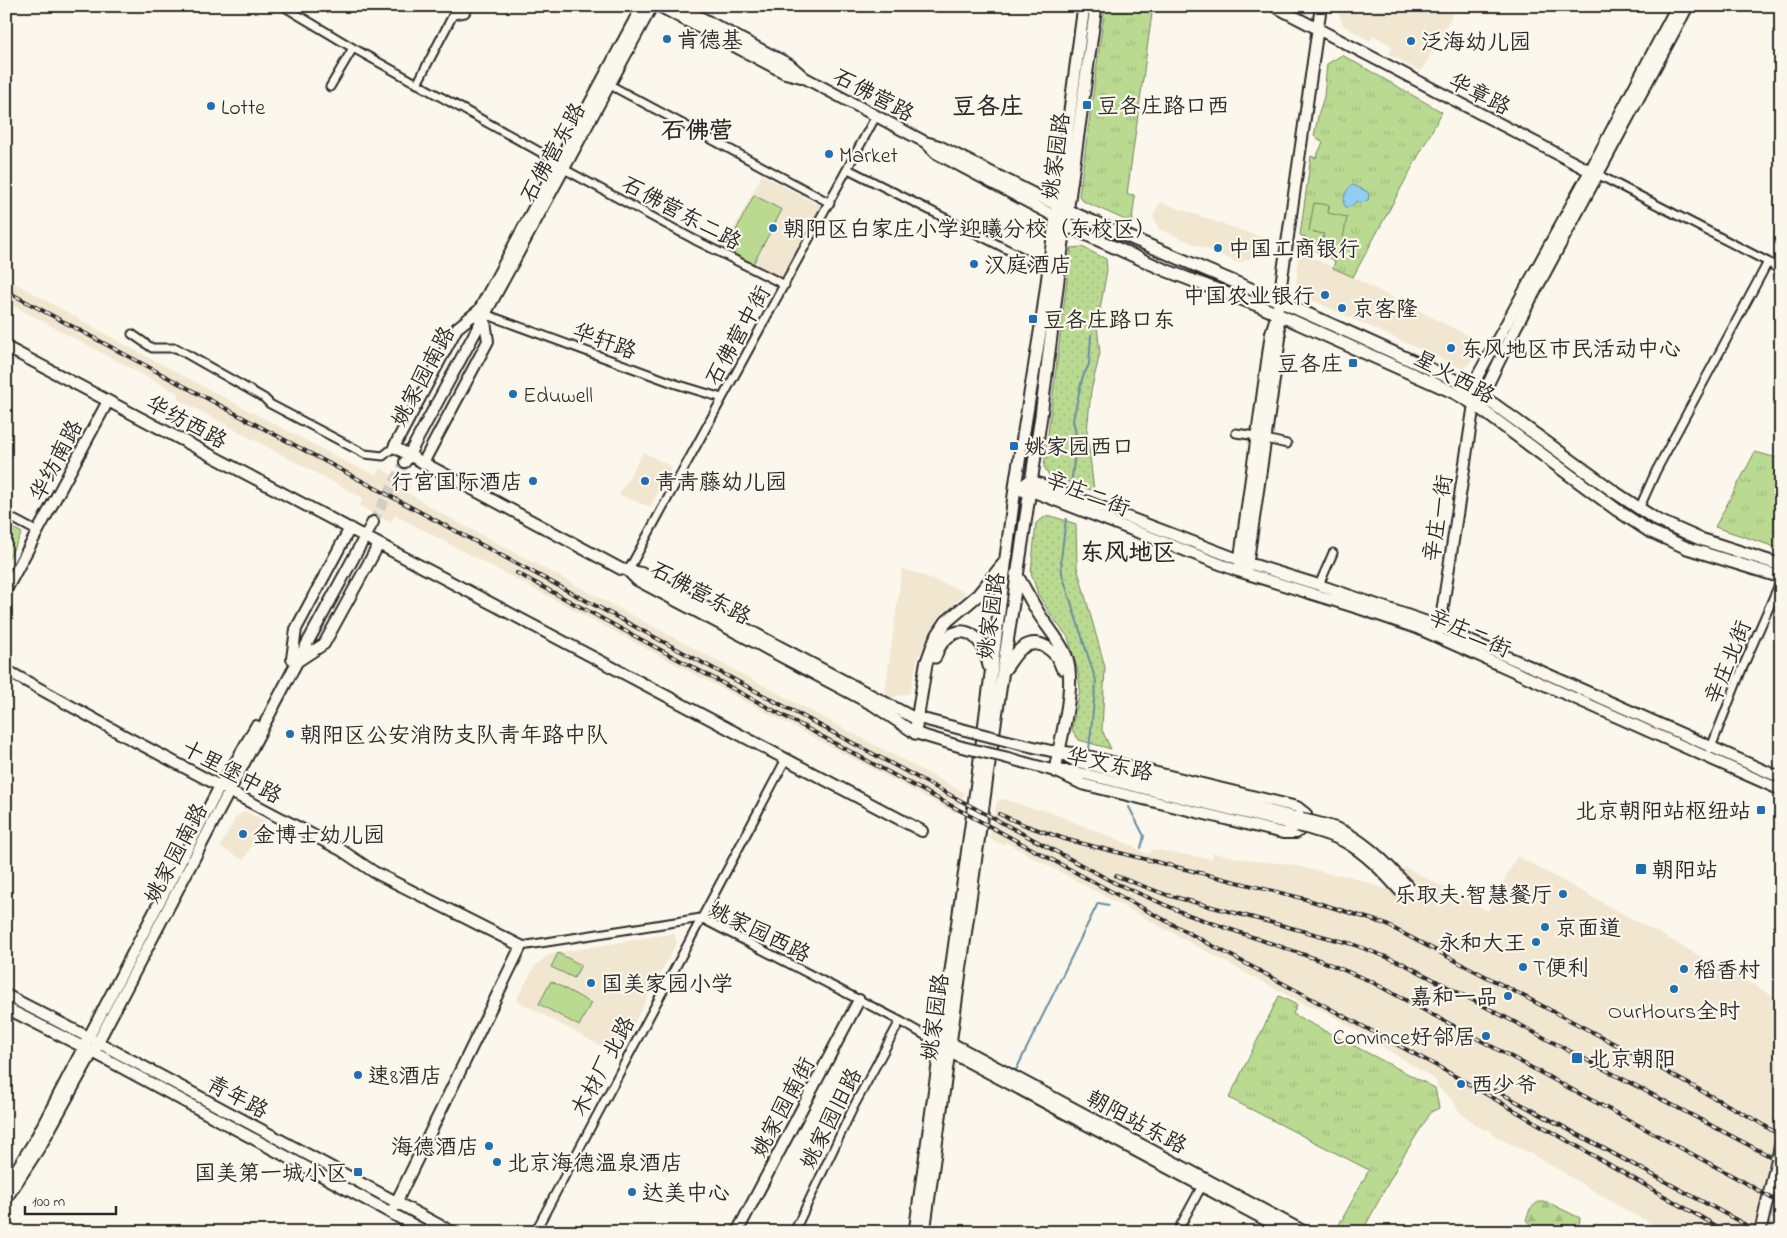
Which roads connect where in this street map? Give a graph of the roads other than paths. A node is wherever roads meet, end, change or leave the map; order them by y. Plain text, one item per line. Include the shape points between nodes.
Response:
1 (289, 6) edge
2 (469, 6) edge
3 (642, 6) edge
4 (652, 6) edge
5 (659, 6) edge
6 (679, 6) edge
7 (1084, 6) edge
8 (1096, 6) edge
9 (1274, 6) edge
10 (1321, 6) edge
11 (1677, 6) edge
12 (1688, 6) edge
13 (1317, 30) junction
14 (353, 48) junction
15 (805, 78) junction
16 (417, 84) junction
17 (610, 84) junction
18 (330, 87) dead end
19 (876, 116) junction
20 (561, 166) junction
21 (848, 169) junction
22 (1594, 173) junction
23 (830, 203) junction
24 (1060, 212) junction
25 (1065, 225) junction
26 (1768, 262) junction
27 (1048, 270) junction
28 (1781, 271) edge
29 (784, 285) junction
30 (1279, 301) junction
31 (481, 313) junction
32 (1277, 314) junction
33 (132, 334) dead end
34 (6, 347) edge
35 (722, 398) junction
36 (1476, 399) junction
37 (108, 401) junction
38 (1236, 433) dead end
39 (1261, 438) junction
40 (1287, 444) dead end
41 (394, 447) junction
42 (402, 460) tunnel mouth
43 (423, 463) junction
44 (1030, 485) junction
45 (1014, 492) junction
46 (1638, 509) junction
47 (6, 515) edge
48 (371, 521) tunnel mouth
49 (350, 528) junction
50 (38, 532) junction
51 (379, 544) junction
52 (1333, 553) dead end
53 (1005, 562) junction
54 (1781, 565) edge
55 (1243, 567) junction
56 (628, 571) junction
57 (1016, 574) junction
58 (1781, 578) edge
59 (1319, 585) junction
60 (6, 590) edge
61 (1439, 626) junction
62 (1438, 638) junction
63 (294, 661) junction
64 (6, 670) edge
65 (991, 671) junction
66 (1003, 671) junction
67 (920, 720) junction
68 (918, 734) junction
69 (1712, 746) junction
70 (1055, 751) junction
71 (1707, 758) junction
72 (786, 759) junction
73 (1051, 769) junction
74 (1781, 778) edge
75 (225, 789) junction
76 (1781, 790) edge
77 (1300, 823) junction
78 (922, 830) dead end
79 (1406, 891) dead end
80 (701, 918) junction
81 (521, 946) junction
82 (6, 995) edge
83 (859, 1000) junction
84 (6, 1008) edge
85 (900, 1021) junction
86 (94, 1040) junction
87 (947, 1046) junction
88 (88, 1050) junction
89 (1781, 1142) edge
90 (1204, 1182) junction
91 (6, 1186) edge
92 (6, 1199) edge
93 (396, 1202) junction
94 (391, 1212) junction
95 (426, 1232) edge
96 (452, 1232) edge
97 (535, 1232) edge
98 (737, 1232) edge
99 (794, 1232) edge
100 (915, 1232) edge
101 (924, 1232) edge
102 (1177, 1232) edge
103 (1288, 1232) edge
104 (1305, 1232) edge
105 (1760, 1232) edge

1 - 14 street, 石佛营东二路 via 288,9
2 - 16 street via 466,13 453,15
3 - 20 main road, 石佛营东路
4 - 17 main road, 石佛营东路
5 - 15 main road, 石佛营路 via 785,73
6 - 15 main road, 石佛营路 via 790,65
7 - 24 main road, 姚家园路
8 - 24 main road, 姚家园路
9 - 13 main road, 华章路
10 - 13 main road
11 - 22 main road
12 - 22 main road
13 - 22 main road, 华章路
13 - 30 main road
14 - 16 street, 石佛营东二路
14 - 18 street
15 - 19 main road, 石佛营路
16 - 20 street, 石佛营东二路
17 - 20 main road, 石佛营东路
17 - 23 street
19 - 21 street, 石佛营中街
19 - 24 main road, 石佛营路 via 925,142 936,153
20 - 29 street, 石佛营东二路
20 - 31 main road, 石佛营东路
21 - 23 street, 石佛营中街
21 - 27 street
22 - 26 street
22 - 36 main road, 辛庄一街 via 1478,377
23 - 29 street, 石佛营中街
24 - 25 main road, 姚家园路
24 - 27 main road, 姚家园路
24 - 30 main road, 星火西路
25 - 32 main road, 星火西路 via 1165,270
25 - 44 main road, 姚家园路
26 - 28 street
26 - 46 street
27 - 45 main road, 姚家园路
29 - 35 street, 石佛营中街
30 - 32 main road
30 - 36 main road, 星火西路 via 1457,381
31 - 35 street, 华轩路
31 - 41 main road via 457,328
31 - 42 main road, 姚家园南路
31 - 43 main road via 488,340
32 - 36 main road, 星火西路 via 1455,393
32 - 39 main road via 1280,338
33 - 41 street via 152,348 176,348 270,404 365,454 383,456
34 - 37 main road, 华纺西路
35 - 56 street, 石佛营中街
36 - 46 main road, 星火西路
36 - 58 main road, 星火西路 via 1617,510 1649,531 1687,548
36 - 61 main road, 辛庄一街
37 - 49 main road, 华纺西路
37 - 50 main road, 华纺南路
38 - 39 street
39 - 40 street
39 - 55 main road
41 - 43 main road
43 - 56 main road via 620,570
44 - 45 main road, 辛庄二街
44 - 55 main road, 辛庄二街
44 - 57 main road, 姚家园路
45 - 53 main road, 姚家园路
46 - 54 main road, 星火西路 via 1683,533
47 - 50 street
48 - 63 main road, 姚家园南路
49 - 51 main road, 华纺西路
49 - 63 main road via 296,629
50 - 60 main road, 华纺南路
51 - 63 main road via 324,644
51 - 72 main road, 华纺西路
52 - 59 street
53 - 65 main road, 姚家园路
53 - 67 main road via 978,595 946,622 935,639 926,664
55 - 59 main road, 辛庄二街
55 - 62 main road, 辛庄二街
56 - 67 main road, 石佛营东路 via 640,573
56 - 68 main road, 石佛营东路 via 637,580 873,705
57 - 66 main road, 姚家园路
57 - 70 main road via 1060,644 1069,670 1070,686
58 - 69 street, 辛庄北街
59 - 61 main road, 辛庄二街
61 - 62 main road, 辛庄一街
61 - 69 main road, 辛庄二街
62 - 71 main road, 辛庄二街
63 - 75 main road, 姚家园南路 via 238,758
64 - 75 main road, 十里堡中路
65 - 67 main road via 985,650 977,639 958,632 945,638 933,662
65 - 87 main road, 姚家园路
66 - 70 main road via 1023,647 1032,644 1044,645 1060,660 1064,684
66 - 87 main road, 姚家园路
67 - 68 main road
67 - 70 main road, 华文东路, bridge
68 - 73 main road, 华文东路, bridge
69 - 71 street, 辛庄北街
69 - 74 main road, 辛庄二街
70 - 73 main road
70 - 73 main road via 1297,807 1306,814 1304,827 1296,833 1283,833 1082,784
70 - 77 main road, 华文东路 via 1075,761
71 - 76 main road, 辛庄二街
72 - 78 main road, 华纺西路
72 - 80 street, 木材厂北路
73 - 77 main road, 华文东路
75 - 81 main road, 十里堡中路 via 340,850 374,872
75 - 86 main road, 姚家园南路
77 - 79 main road, bridge via 1342,831 1365,845 1388,866
80 - 81 street, 姚家园西路
80 - 83 street, 姚家园西路
80 - 97 street, 木材厂北路
81 - 93 main road
82 - 86 main road, 青年路
83 - 85 street, 姚家园西路
83 - 98 main road, 姚家园南街
84 - 88 main road, 青年路
85 - 87 street, 姚家园西路
85 - 99 street, 姚家园旧路 via 854,1106
86 - 88 main road, 姚家园南路
86 - 93 main road, 青年路
87 - 90 main road, 朝阳站东路
87 - 100 main road, 姚家园路
87 - 101 main road, 姚家园路
88 - 91 main road, 姚家园南路
88 - 92 main road, 姚家园南路 via 36,1153
88 - 94 main road, 青年路
89 - 105 main road
90 - 102 street
90 - 103 main road, 朝阳站东路
90 - 104 main road, 朝阳站东路
93 - 94 main road
93 - 96 main road, 青年路
94 - 95 main road, 青年路

